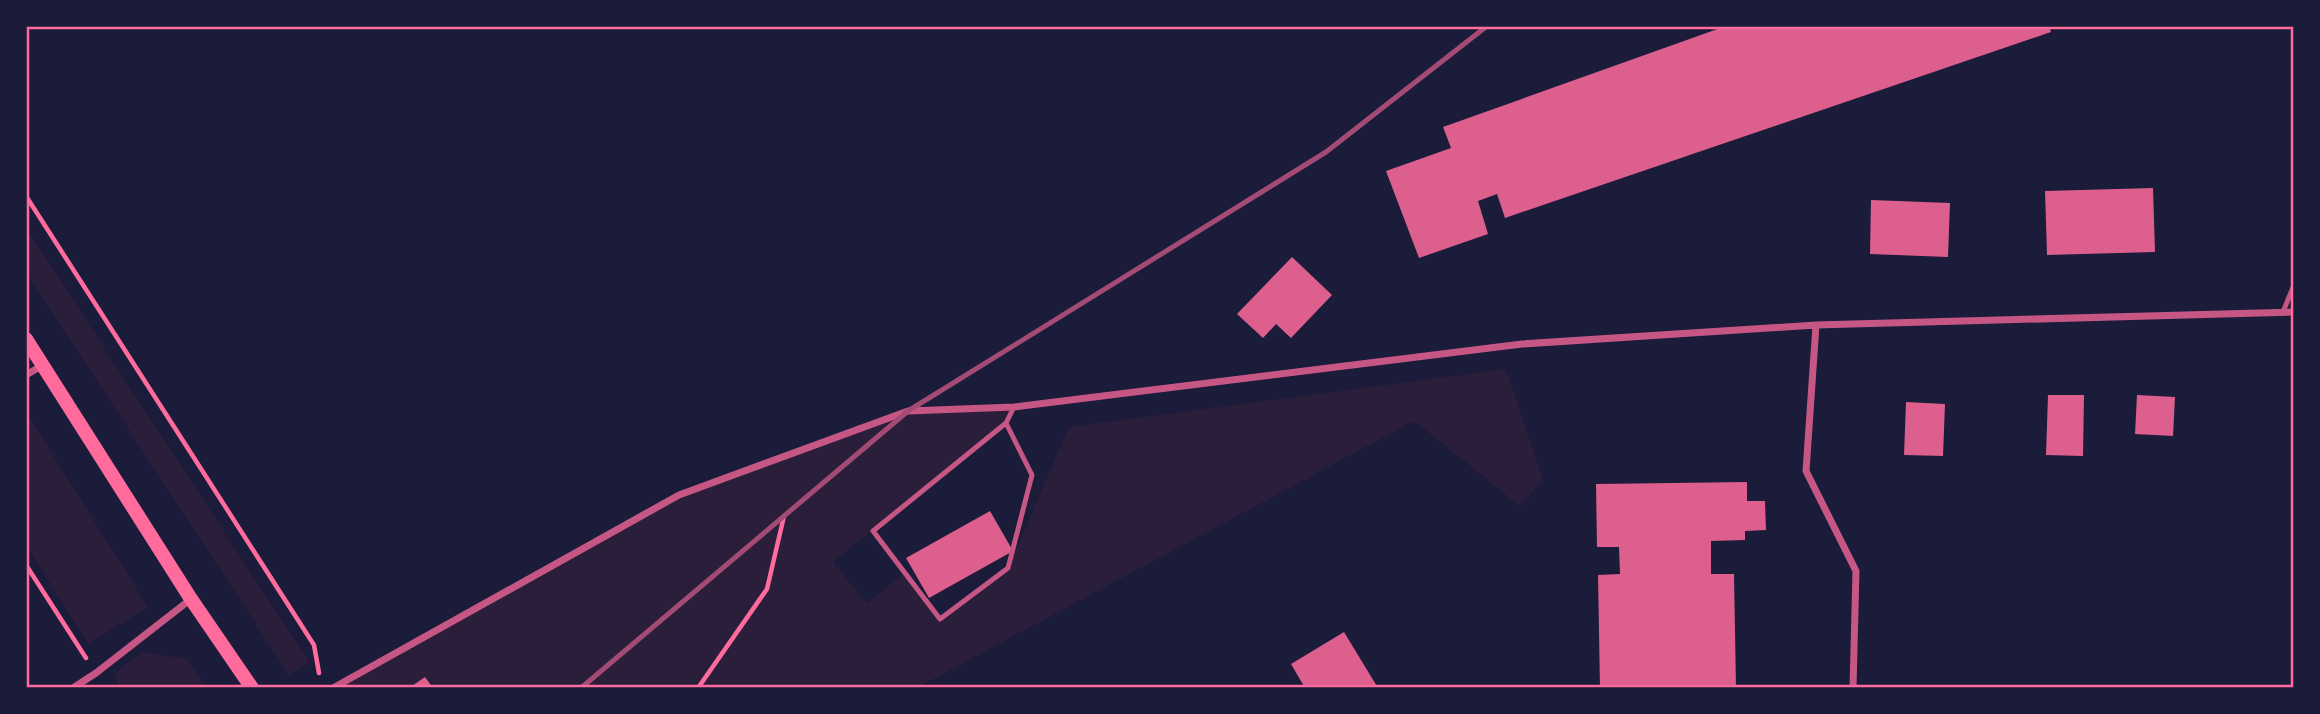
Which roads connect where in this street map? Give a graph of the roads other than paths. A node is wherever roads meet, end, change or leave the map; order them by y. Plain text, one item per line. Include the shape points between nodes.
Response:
1 (2294, 285) edge
2 (2283, 312) junction
3 (2294, 312) edge
4 (1816, 325) junction
5 (26, 339) edge
6 (43, 365) junction
7 (26, 375) edge
8 (1014, 407) junction
9 (1006, 423) junction
10 (191, 599) junction
11 (74, 688) edge
12 (252, 688) edge
13 (332, 688) edge
14 (1853, 688) edge

1 - 2 lane
2 - 3 street
2 - 4 street
4 - 8 street via 1522,344
4 - 14 street via 1806,471 1856,571
5 - 6 main road
6 - 7 street
6 - 10 main road
8 - 9 lane
8 - 13 street via 908,411 679,495
9 - 9 lane via 873,531 940,619 1008,568 1031,475
10 - 11 street
10 - 12 main road

